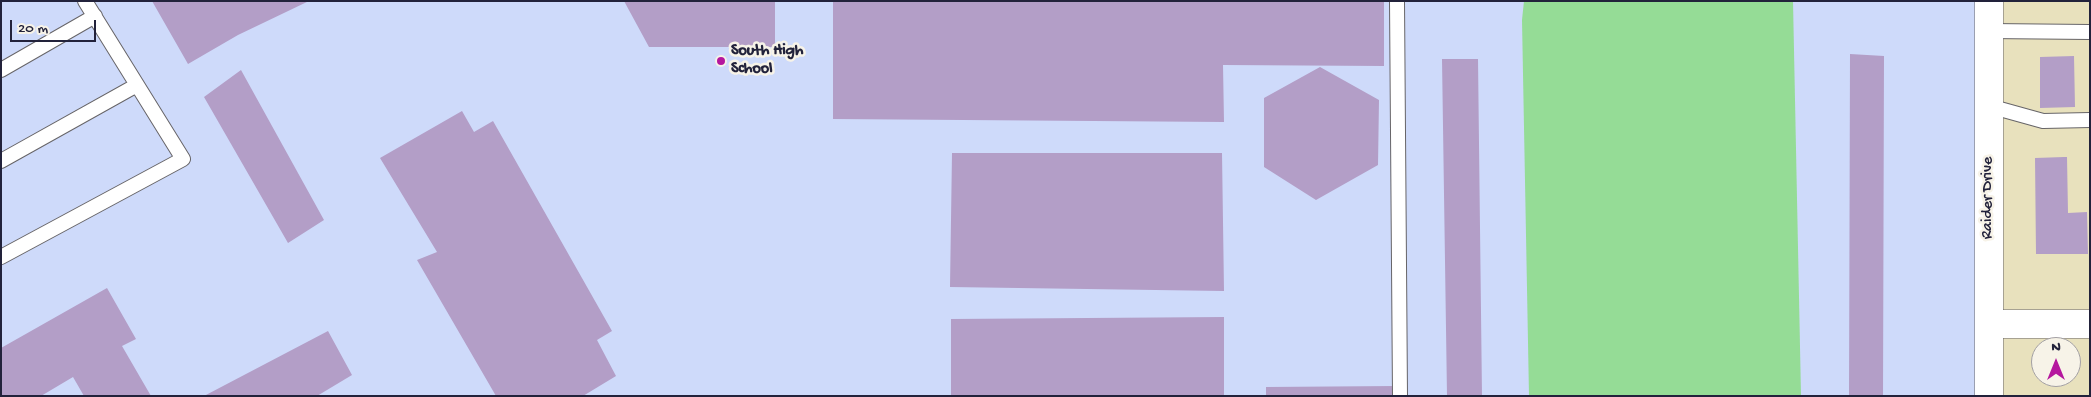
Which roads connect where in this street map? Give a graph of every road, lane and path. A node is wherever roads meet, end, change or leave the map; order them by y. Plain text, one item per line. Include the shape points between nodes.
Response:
1 (86, 1) edge
2 (1397, 1) edge
3 (1989, 1) edge
4 (95, 16) junction
5 (1989, 31) junction
6 (2090, 32) edge
7 (1, 70) edge
8 (137, 85) junction
9 (1989, 106) junction
10 (2090, 120) edge
11 (1, 161) edge
12 (1, 257) edge
13 (1989, 324) junction
14 (2090, 324) edge
15 (1400, 396) edge
16 (1989, 396) edge

1 - 4 lane
2 - 15 lane
3 - 5 street, Raider Drive
4 - 7 lane
4 - 8 lane
5 - 6 lane
5 - 9 street, Raider Drive
8 - 11 lane
8 - 12 lane via 183,159
9 - 10 lane via 2043,121
9 - 13 street, Raider Drive
13 - 14 street
13 - 16 street, Raider Drive

